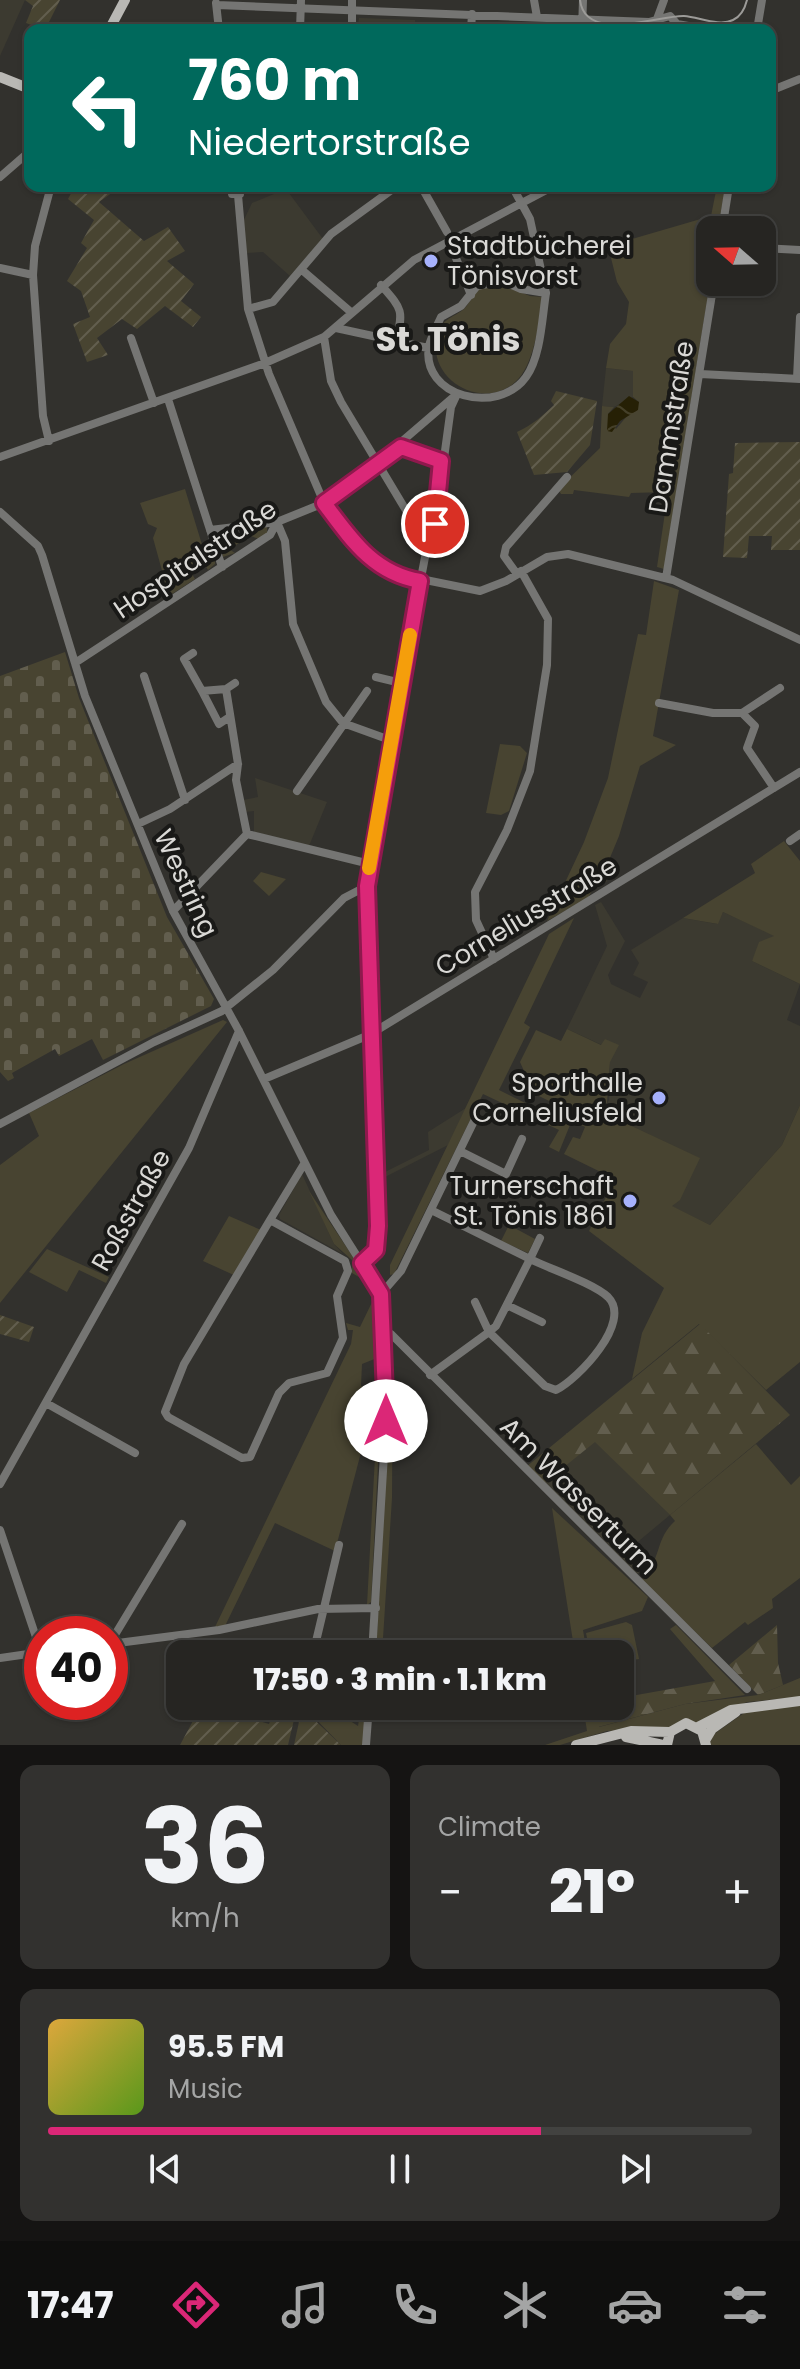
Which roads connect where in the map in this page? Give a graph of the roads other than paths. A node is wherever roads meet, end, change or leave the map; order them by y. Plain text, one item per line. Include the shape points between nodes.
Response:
1 (125, 0) edge
2 (534, 0) edge
3 (583, 0) edge
4 (664, 0) edge
5 (762, 0) edge
6 (216, 3) edge
7 (300, 4) edge
8 (352, 5) edge
9 (472, 14) junction
10 (537, 17) junction
11 (112, 24) edge
12 (218, 24) edge
13 (471, 24) edge
14 (576, 24) edge
15 (582, 24) edge
16 (654, 24) edge
17 (656, 24) edge
18 (677, 24) edge
19 (758, 24) edge
20 (0, 77) edge
21 (800, 79) edge
22 (24, 87) edge
23 (776, 89) edge
24 (24, 156) edge
25 (0, 177) edge
26 (49, 192) edge
27 (241, 192) edge
28 (389, 192) edge
29 (424, 192) edge
30 (515, 192) edge
31 (543, 192) edge
32 (728, 192) edge
33 (522, 204) junction
34 (724, 216) edge
35 (449, 237) junction
36 (776, 249) edge
37 (800, 250) edge
38 (0, 268) edge
39 (302, 270) junction
40 (33, 275) junction
41 (381, 285) junction
42 (546, 293) junction
43 (471, 295) junction
44 (712, 296) edge
45 (248, 309) junction
46 (352, 313) junction
47 (800, 317) edge
48 (336, 328) junction
49 (324, 337) junction
50 (131, 338) dead end
51 (396, 341) junction
52 (428, 348) junction
53 (265, 363) junction
54 (700, 374) junction
55 (799, 378) edge
56 (457, 394) junction
57 (168, 399) junction
58 (154, 403) junction
59 (49, 441) junction
60 (401, 447) junction
61 (0, 457) edge
62 (441, 461) junction
63 (379, 464) junction
64 (567, 477) dead end
65 (324, 503) junction
66 (0, 512) edge
67 (277, 522) junction
68 (210, 530) junction
69 (425, 542) junction
70 (222, 567) junction
71 (519, 572) junction
72 (666, 578) junction
73 (420, 581) junction
74 (800, 640) edge
75 (193, 653) dead end
76 (75, 663) junction
77 (144, 676) dead end
78 (376, 677) dead end
79 (235, 683) dead end
80 (401, 683) junction
81 (780, 688) dead end
82 (226, 689) junction
83 (202, 691) junction
84 (367, 691) dead end
85 (659, 703) dead end
86 (742, 713) junction
87 (228, 718) junction
88 (343, 723) junction
89 (390, 740) junction
90 (238, 764) junction
91 (800, 772) edge
92 (774, 788) junction
93 (297, 791) dead end
94 (185, 800) junction
95 (138, 824) junction
96 (247, 834) junction
97 (800, 834) edge
98 (790, 841) dead end
99 (370, 864) junction
100 (367, 886) junction
101 (173, 911) junction
102 (494, 959) junction
103 (227, 1007) junction
104 (239, 1031) junction
105 (369, 1035) junction
106 (264, 1079) junction
107 (476, 1117) dead end
108 (0, 1124) edge
109 (522, 1139) dead end
110 (460, 1151) junction
111 (304, 1164) junction
112 (431, 1210) junction
113 (270, 1220) junction
114 (540, 1238) dead end
115 (530, 1259) junction
116 (362, 1263) junction
117 (381, 1294) junction
118 (475, 1302) dead end
119 (507, 1305) junction
120 (542, 1322) dead end
121 (489, 1332) junction
122 (384, 1333) junction
123 (430, 1375) junction
124 (46, 1403) junction
125 (135, 1453) dead end
126 (0, 1484) edge
127 (182, 1524) dead end
128 (0, 1530) edge
129 (339, 1545) dead end
130 (324, 1608) junction
131 (376, 1608) junction
132 (29, 1616) edge
133 (126, 1616) edge
134 (316, 1640) edge
135 (373, 1640) edge
136 (128, 1641) edge
137 (24, 1654) edge
138 (0, 1658) edge
139 (747, 1689) dead end
140 (800, 1701) edge
141 (741, 1709) junction
142 (368, 1720) edge
143 (698, 1727) junction
144 (670, 1732) junction
145 (616, 1736) junction
146 (706, 1742) edge
147 (366, 1744) edge
148 (576, 1745) edge
149 (665, 1745) edge

1 - 11 main road
2 - 10 street
3 - 15 street
4 - 16 street
5 - 19 street
6 - 7 street
6 - 12 street
7 - 8 street
8 - 9 street
9 - 10 street
9 - 13 street
10 - 14 street
17 - 18 street via 670,16
20 - 22 main road
21 - 23 street
24 - 25 street
26 - 40 street
27 - 45 street
28 - 39 street via 331,234
29 - 35 street
30 - 33 street
31 - 33 street
32 - 34 street
33 - 35 street
33 - 42 street
35 - 41 street
35 - 43 street
36 - 37 street
38 - 40 street
39 - 45 street via 273,302
39 - 46 street
40 - 59 street
41 - 46 street
41 - 51 street via 403,316
42 - 43 street via 502,281 477,286
42 - 56 street via 528,375 513,391 495,397
43 - 52 street via 441,317
44 - 54 street, Dammstraße
45 - 53 street
46 - 48 street
47 - 55 street
48 - 49 street
48 - 51 street
49 - 53 street
49 - 63 street via 331,381
50 - 58 street
51 - 52 street
52 - 56 street via 434,373
53 - 57 street
53 - 65 street
54 - 55 street
54 - 72 street, Dammstraße
56 - 60 street, Hospitalstraße
56 - 62 street
57 - 58 street
57 - 68 street
58 - 59 street
59 - 61 street
60 - 62 street
60 - 63 street, Hospitalstraße
62 - 69 street via 435,524
63 - 65 street, Hospitalstraße
63 - 69 street
64 - 71 street via 506,547 504,556
65 - 67 street, Hospitalstraße
65 - 73 street via 362,552 386,572
66 - 76 street, Westring via 38,546
67 - 68 street
67 - 70 street, Hospitalstraße via 270,535
67 - 88 street via 285,541 293,624 326,702
68 - 70 street
69 - 73 street
70 - 76 street, Hospitalstraße
71 - 72 street via 547,557 568,554
71 - 73 street via 480,591
71 - 102 street via 548,619 547,665 530,771 475,892 476,920
72 - 74 street
73 - 80 street
75 - 83 street via 184,659
76 - 95 street, Westring
77 - 94 street
78 - 80 street
79 - 82 street
80 - 89 street
81 - 86 street
82 - 83 street
82 - 87 street
83 - 87 street via 219,724
84 - 88 street
85 - 86 street
86 - 92 street via 755,726 747,748
87 - 90 street
88 - 89 street
88 - 93 street
89 - 99 street
90 - 94 street
90 - 96 street via 236,780
91 - 92 street, Corneliusstraße
92 - 102 street, Corneliusstraße
94 - 95 street
95 - 101 street, Westring
96 - 99 street
96 - 101 street
97 - 98 street
99 - 100 street
100 - 103 street via 344,898 273,970
100 - 105 street
101 - 103 street, Westring
102 - 105 street, Corneliusstraße
103 - 104 street, Westring
103 - 108 street
104 - 106 street, Westring
104 - 124 street, Roßstraße via 189,1148
105 - 106 street, Corneliusstraße
105 - 116 street via 378,1226 376,1250
106 - 111 street, Westring
107 - 110 street
109 - 110 street via 506,1174
110 - 112 street
111 - 113 street
111 - 116 street, Westring
112 - 115 street
112 - 117 street via 401,1271
113 - 113 street via 345,1261 348,1271 337,1296 343,1338 327,1373 289,1383 279,1393 250,1457 242,1458 165,1412 184,1364
114 - 115 street
115 - 119 street
115 - 121 street via 607,1296 615,1308 614,1321 600,1350 563,1386 552,1389
116 - 117 street, Westring
117 - 122 street
118 - 121 street
119 - 120 street
119 - 121 street
121 - 123 street
122 - 123 street, Am Wasserturm
122 - 131 street via 386,1421
123 - 139 street, Am Wasserturm
124 - 125 street
124 - 126 street, Roßstraße
127 - 133 street
128 - 132 street
129 - 130 street
130 - 131 street
130 - 134 street
130 - 136 street via 219,1630
131 - 135 street
137 - 138 street
140 - 141 main road
141 - 143 main road
141 - 146 main road via 712,1729
142 - 147 street
143 - 144 main road via 686,1723
143 - 146 main road
144 - 145 main road
144 - 149 main road
145 - 148 main road
145 - 149 main road

